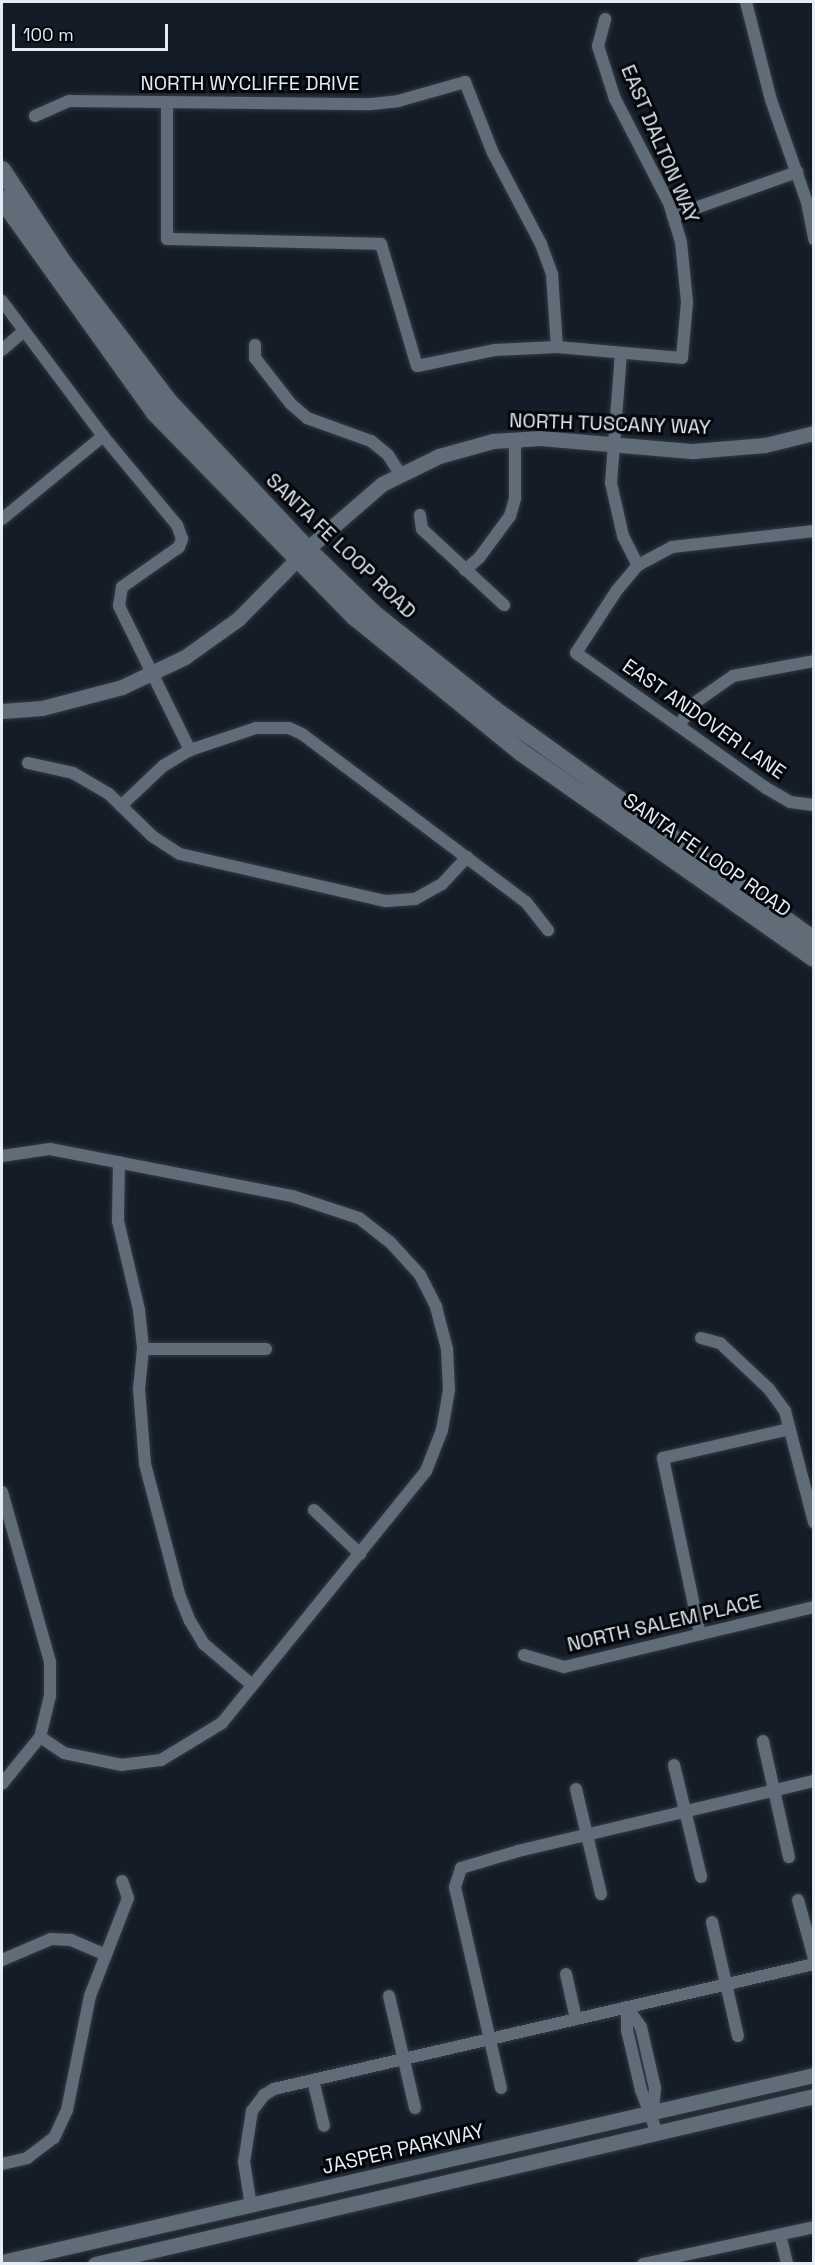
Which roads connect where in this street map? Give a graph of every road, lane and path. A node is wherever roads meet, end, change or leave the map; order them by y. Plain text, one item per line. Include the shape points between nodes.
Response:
1 (746, 2) edge
2 (605, 19) dead end
3 (167, 102) junction
4 (35, 116) dead end
5 (2, 170) edge
6 (797, 172) junction
7 (2, 199) edge
8 (673, 216) junction
9 (813, 239) edge
10 (2, 301) edge
11 (23, 332) junction
12 (255, 345) dead end
13 (557, 347) junction
14 (2, 350) edge
15 (621, 353) junction
16 (813, 433) edge
17 (103, 436) junction
18 (515, 440) junction
19 (614, 444) junction
20 (401, 475) junction
21 (420, 516) dead end
22 (2, 519) edge
23 (813, 531) edge
24 (302, 554) junction
25 (638, 565) junction
26 (465, 570) junction
27 (504, 605) dead end
28 (813, 661) edge
29 (153, 672) junction
30 (2, 711) edge
31 (679, 726) junction
32 (190, 750) junction
33 (28, 763) dead end
34 (123, 804) junction
35 (813, 805) edge
36 (468, 857) junction
37 (548, 930) dead end
38 (813, 940) edge
39 (813, 958) edge
40 (2, 1156) edge
41 (119, 1162) junction
42 (701, 1338) dead end
43 (143, 1349) junction
44 (266, 1349) dead end
45 (790, 1429) junction
46 (2, 1492) edge
47 (314, 1510) dead end
48 (813, 1522) edge
49 (360, 1554) junction
50 (813, 1607) edge
51 (700, 1634) junction
52 (524, 1655) dead end
53 (251, 1684) junction
54 (40, 1737) junction
55 (763, 1741) dead end
56 (674, 1765) dead end
57 (813, 1781) edge
58 (2, 1784) edge
59 (576, 1789) dead end
60 (774, 1791) junction
61 (685, 1813) junction
62 (587, 1835) junction
63 (789, 1857) dead end
64 (701, 1877) dead end
65 (122, 1881) dead end
66 (601, 1894) dead end
67 (798, 1900) dead end
68 (712, 1922) dead end
69 (106, 1955) junction
70 (813, 1958) edge
71 (2, 1960) edge
72 (813, 1964) edge
73 (566, 1974) dead end
74 (726, 1984) junction
75 (389, 1996) dead end
76 (627, 2007) junction
77 (576, 2019) junction
78 (738, 2036) dead end
79 (490, 2038) junction
80 (404, 2058) junction
81 (813, 2075) edge
82 (313, 2079) junction
83 (501, 2088) dead end
84 (813, 2096) edge
85 (415, 2108) dead end
86 (653, 2113) junction
87 (324, 2126) dead end
88 (657, 2133) junction
89 (2, 2164) edge
90 (251, 2206) junction
91 (813, 2227) edge
92 (780, 2235) junction
93 (2, 2262) edge
94 (643, 2263) edge
95 (95, 2264) edge
96 (787, 2264) edge

1 - 6 street via 771,100
2 - 8 street, EAST DALTON WAY via 598,46 615,99
3 - 4 street, NORTH WYCLIFFE DRIVE via 69,101
3 - 13 street, NORTH WYCLIFFE DRIVE via 371,104 398,101 465,82 493,153 541,244 552,274
3 - 13 street via 167,239 381,244 417,366 495,350
5 - 24 main road, SANTA FE LOOP ROAD via 64,264 156,385
6 - 8 street
6 - 9 street
7 - 24 main road, SANTA FE LOOP ROAD via 154,413
8 - 15 street, EAST DALTON WAY via 681,242 687,302 682,358
10 - 11 street
11 - 14 street
11 - 17 street
12 - 20 street via 255,358 291,404 307,418 371,441 388,455
13 - 15 street
15 - 19 street
16 - 19 street, NORTH TUSCANY WAY via 765,445 693,451
17 - 22 street
17 - 29 street via 177,525 182,539 179,547 122,587 119,596 119,606
18 - 19 street, NORTH TUSCANY WAY
18 - 20 street, NORTH TUSCANY WAY via 494,441 439,456
18 - 26 street via 515,498 510,516 479,558
19 - 25 street via 611,483 615,510
20 - 24 street, NORTH TUSCANY WAY via 382,484
21 - 26 street via 422,530
23 - 25 street via 672,547
24 - 29 street, NORTH TUSCANY WAY via 238,619 185,657
24 - 38 main road, SANTA FE LOOP ROAD via 492,708
24 - 39 main road, SANTA FE LOOP ROAD via 355,617 521,752
25 - 31 street, EAST ANDOVER LANE via 616,590 576,653
26 - 27 street
28 - 31 street via 733,676 693,704
29 - 30 street, NORTH TUSCANY WAY via 122,687 42,708
29 - 32 street
31 - 35 street, EAST ANDOVER LANE via 766,788 790,802
32 - 34 street via 163,766
32 - 36 street via 256,728 289,728
33 - 34 street via 73,773
34 - 36 street via 152,836 180,854 386,901 415,899 442,884
36 - 37 street via 526,902
40 - 41 street via 50,1149
41 - 43 street via 118,1221 133,1279
41 - 49 street via 331,1206 359,1218 390,1242 420,1275 436,1307 447,1349 449,1390 442,1430 426,1471
42 - 45 street via 720,1343 769,1389 785,1411
43 - 44 street
43 - 53 street via 140,1433 179,1594 204,1644
45 - 48 street
45 - 51 street via 663,1458
46 - 54 street via 50,1662 50,1696
47 - 49 street
49 - 53 street
50 - 51 street, NORTH SALEM PLACE
51 - 52 street, NORTH SALEM PLACE via 564,1667
53 - 54 street via 222,1723 161,1760 123,1765 92,1761 64,1753
54 - 58 street
55 - 60 street
56 - 61 street
57 - 60 street
59 - 62 street
60 - 61 street
60 - 63 street
61 - 62 street
61 - 64 street
62 - 66 street
62 - 79 street via 466,1864 454,1878
65 - 69 street via 128,1898
67 - 70 street
68 - 74 street
69 - 71 street via 70,1941 51,1939
69 - 89 street via 90,1996 67,2110 54,2138 27,2158
72 - 74 street
73 - 77 street
74 - 76 street
74 - 78 street
75 - 80 street
76 - 77 street
76 - 86 street via 627,2030 641,2090
77 - 79 street
79 - 80 street
79 - 83 street
80 - 82 street
80 - 85 street
81 - 86 street, JASPER PARKWAY
82 - 87 street
82 - 90 street via 274,2089 252,2111 244,2162
84 - 88 street
86 - 88 street
86 - 90 street, JASPER PARKWAY
88 - 95 street
90 - 93 street, JASPER PARKWAY
91 - 92 street
92 - 94 street
92 - 96 street

